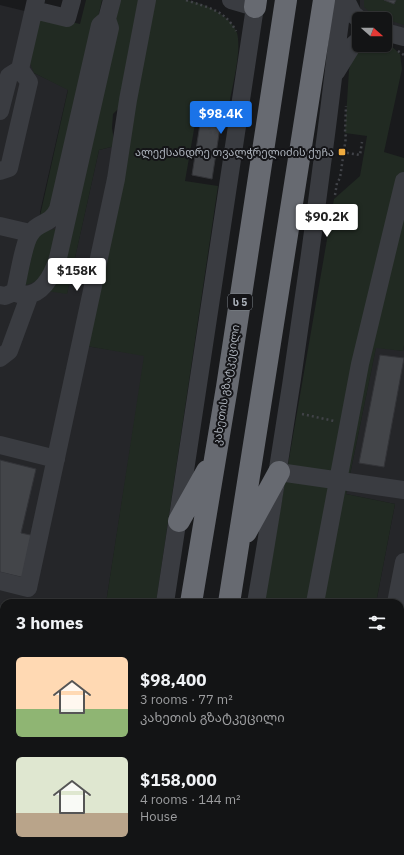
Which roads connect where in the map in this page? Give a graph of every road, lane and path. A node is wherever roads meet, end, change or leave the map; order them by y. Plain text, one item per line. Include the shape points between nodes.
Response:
1 (72, 0) edge
2 (112, 0) edge
3 (147, 0) edge
4 (231, 0) edge
5 (286, 0) edge
6 (324, 0) edge
7 (344, 0) edge
8 (256, 3) edge
9 (35, 5) edge
10 (352, 12) edge
11 (107, 18) junction
12 (392, 34) edge
13 (404, 37) edge
14 (352, 46) edge
15 (20, 69) junction
16 (331, 80) junction
17 (346, 103) dead end
18 (0, 111) edge
19 (211, 118) dead end
20 (218, 123) dead end
21 (362, 142) dead end
22 (343, 152) junction
23 (0, 171) edge
24 (404, 180) edge
25 (337, 183) dead end
26 (0, 226) edge
27 (30, 233) junction
28 (16, 293) edge
29 (0, 358) edge
30 (297, 413) dead end
31 (349, 424) junction
32 (0, 445) edge
33 (56, 459) junction
34 (214, 459) junction
35 (279, 472) junction
36 (338, 480) junction
37 (404, 490) edge
38 (179, 521) junction
39 (238, 548) junction
40 (404, 562) edge
41 (0, 581) edge
42 (166, 599) edge
43 (192, 599) edge
44 (229, 599) edge
45 (257, 599) edge
46 (316, 599) edge
47 (397, 599) edge

1 - 9 street via 67,18
2 - 11 street
3 - 33 street via 116,179
4 - 8 street
5 - 34 highway, კახეთის გზატკეცილი / ს 5
6 - 39 highway
7 - 10 street
7 - 16 street
8 - 38 street
9 - 15 street
11 - 27 street via 100,25 58,209 54,217
11 - 28 street via 110,28 58,258 48,281
12 - 13 street
14 - 16 street
15 - 18 street via 8,76
15 - 23 street via 29,82 9,168
16 - 35 street via 323,162
17 - 22 path via 346,137
19 - 20 path via 209,132 216,134
21 - 22 path via 360,155
22 - 25 path
24 - 31 street via 360,364
26 - 27 street
27 - 28 street
28 - 29 street via 9,351
30 - 31 path
31 - 36 street
32 - 33 street
33 - 41 street via 28,588
34 - 38 highway
34 - 43 highway, კახეთის გზატკეცილი / ს 5
35 - 36 street
35 - 39 highway
35 - 45 street
36 - 37 street
36 - 46 street
38 - 42 street
39 - 44 highway
40 - 47 street

